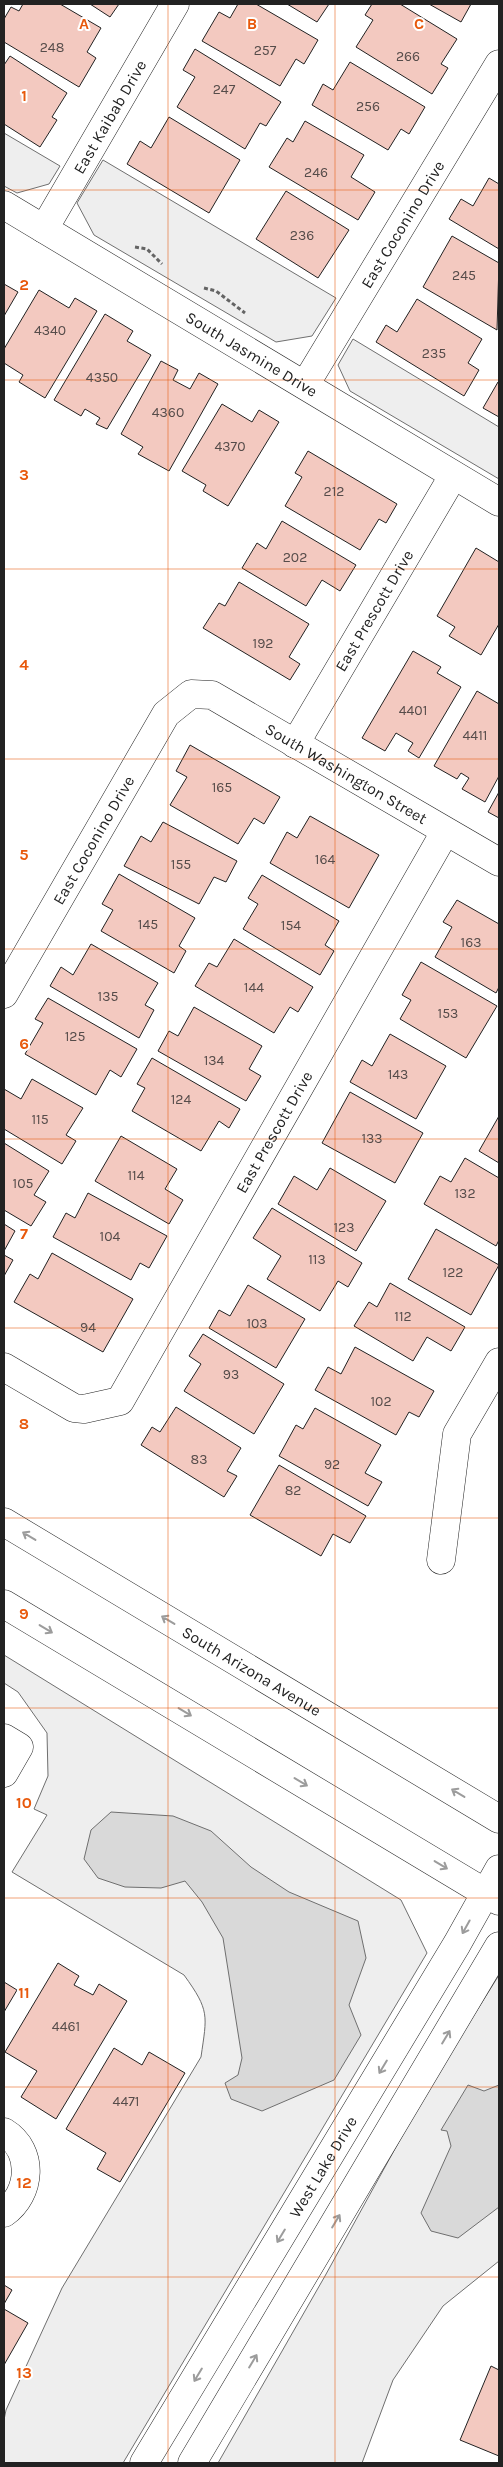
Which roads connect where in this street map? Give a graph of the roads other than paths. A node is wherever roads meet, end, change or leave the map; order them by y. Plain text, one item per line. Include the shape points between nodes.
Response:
1 (174, 4) edge
2 (499, 64) edge
3 (4, 205) edge
4 (44, 229) junction
5 (305, 385) junction
6 (453, 476) junction
7 (499, 502) edge
8 (191, 694) joint
9 (295, 744) junction
10 (445, 832) junction
11 (499, 862) edge
12 (4, 994) edge
13 (499, 1362) edge
14 (4, 1367) edge
15 (4, 1522) edge
16 (441, 1560) dead end
17 (4, 1604) edge
18 (12, 1742) edge
19 (4, 1773) edge
20 (499, 1819) edge
21 (495, 1887) edge
22 (499, 1946) edge
23 (4, 2132) edge
24 (4, 2214) edge
25 (144, 2463) edge
26 (192, 2463) edge

1 - 4 street, East Kaibab Drive
2 - 5 street, East Coconino Drive
3 - 4 street, South Jasmine Drive
4 - 5 street, South Jasmine Drive
5 - 6 street, South Jasmine Drive
6 - 7 street, South Jasmine Drive
6 - 9 street, East Prescott Drive
8 - 9 street, South Washington Street via 212,695
8 - 12 street, East Coconino Drive via 166,714
9 - 10 street, South Washington Street
10 - 11 street, South Washington Street
10 - 14 street, East Prescott Drive via 120,1401 74,1408
13 - 16 street via 457,1434
20 -> 15 street, South Arizona Avenue
17 -> 21 street via 260,1757
18 - 19 street
21 -> 25 street, West Lake Drive via 457,1944
26 -> 22 street
23 - 24 street via 18,2145 25,2159 26,2176 23,2192

